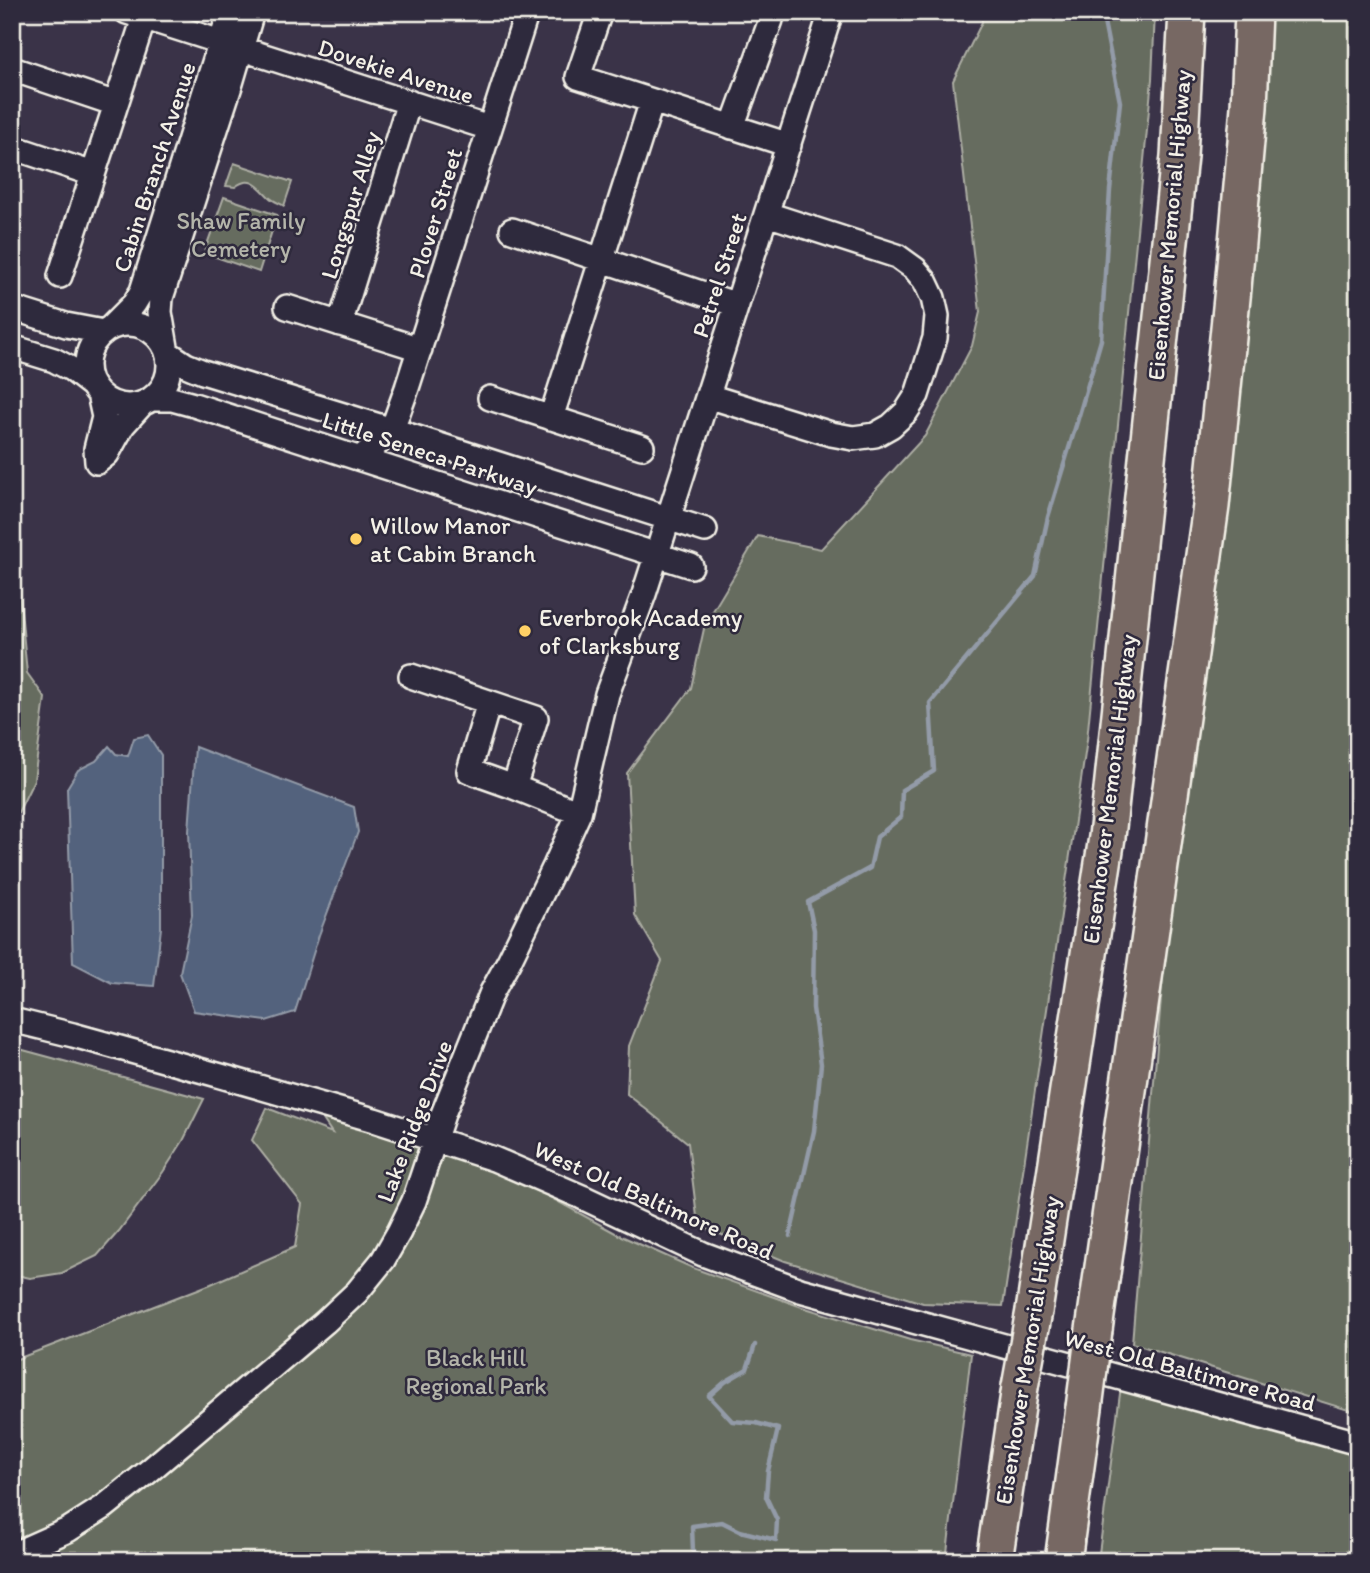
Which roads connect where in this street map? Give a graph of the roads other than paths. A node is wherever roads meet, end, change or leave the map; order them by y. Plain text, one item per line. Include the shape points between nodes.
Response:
1 (230, 12) edge
2 (252, 12) edge
3 (527, 12) edge
4 (600, 12) edge
5 (831, 12) edge
6 (1187, 12) edge
7 (1253, 12) edge
8 (139, 14) edge
9 (771, 20) dead end
10 (232, 46) junction
11 (12, 69) edge
12 (652, 101) junction
13 (409, 102) junction
14 (116, 104) junction
15 (733, 127) junction
16 (489, 128) junction
17 (789, 145) junction
18 (12, 147) edge
19 (93, 174) junction
20 (766, 214) junction
21 (512, 230) dead end
22 (601, 260) junction
23 (60, 276) dead end
24 (737, 305) junction
25 (287, 307) dead end
26 (12, 308) edge
27 (340, 324) junction
28 (107, 329) junction
29 (12, 347) edge
30 (419, 349) junction
31 (167, 350) junction
32 (96, 390) junction
33 (708, 396) junction
34 (490, 398) dead end
35 (147, 401) junction
36 (551, 418) junction
37 (392, 430) junction
38 (642, 447) dead end
39 (361, 458) junction
40 (668, 519) junction
41 (705, 530) dead end
42 (656, 555) junction
43 (691, 566) dead end
44 (411, 676) dead end
45 (489, 702) junction
46 (514, 787) junction
47 (579, 813) junction
48 (12, 1020) edge
49 (434, 1140) junction
50 (1358, 1444) edge
51 (12, 1555) edge
52 (994, 1561) edge
53 (1063, 1561) edge

1 - 10 street, Cabin Branch Avenue
2 - 10 street, Cabin Branch Avenue
3 - 16 street, Plover Street
4 - 12 street via 578,78
5 - 17 street, Petrel Street
6 - 52 highway, Eisenhower Memorial Highway, bridge via 1179,156 1107,836
7 - 53 highway, bridge via 1245,148 1211,506
8 - 10 street, Dovekie Avenue
8 - 14 street
9 - 15 street
10 - 13 street, Dovekie Avenue
10 - 28 street, Cabin Branch Avenue via 142,291
10 - 31 street, Cabin Branch Avenue via 161,298
11 - 14 street
12 - 15 street
12 - 22 street
13 - 16 street, Dovekie Avenue
13 - 27 street, Longspur Alley
14 - 19 street
15 - 17 street
16 - 30 street, Plover Street
17 - 20 street, Petrel Street
18 - 19 street
19 - 23 street
20 - 24 street, Petrel Street
20 - 33 street via 897,256 915,269 933,298 937,316 917,395 891,426 875,435 853,438
21 - 22 street
22 - 24 street
22 - 36 street
24 - 33 street, Petrel Street
25 - 27 street
26 - 28 street via 66,325
27 - 30 street
28 - 31 street via 123,324 148,328
28 - 32 street via 89,351 88,374
29 - 32 street via 54,360
30 - 37 street, Plover Street
31 - 35 street via 167,379 161,391
31 - 37 street, Little Seneca Parkway via 203,372
32 - 35 street via 119,405
32 - 35 street via 104,416 97,462
33 - 40 street, Petrel Street
34 - 36 street
35 - 39 street, Little Seneca Parkway via 172,399
36 - 38 street
37 - 39 street
37 - 40 street, Little Seneca Parkway
39 - 42 street, Little Seneca Parkway
40 - 41 street, Little Seneca Parkway
40 - 42 street, Petrel Street
42 - 43 street, Little Seneca Parkway
42 - 47 street, Lake Ridge Drive via 607,694
44 - 45 street
45 - 46 street via 469,771
45 - 46 street via 536,718
46 - 47 street
47 - 49 street, Lake Ridge Drive via 492,992
48 - 49 street, West Old Baltimore Road
49 - 50 street, West Old Baltimore Road via 506,1164 703,1254 800,1290
49 - 51 street, Lake Ridge Drive via 399,1232 357,1292 104,1507 68,1530

